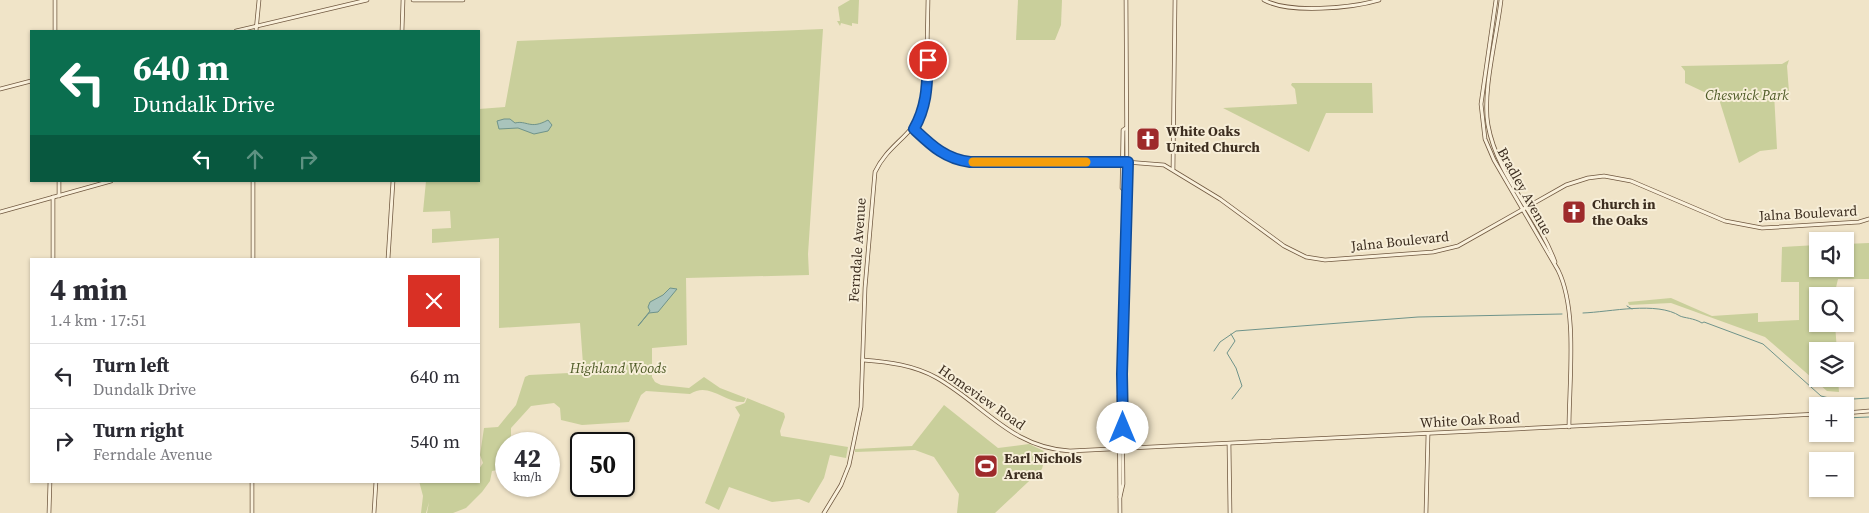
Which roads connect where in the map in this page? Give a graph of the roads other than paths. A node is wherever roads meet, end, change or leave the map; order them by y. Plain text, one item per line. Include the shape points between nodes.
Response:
1 (55, 0) edge
2 (259, 0) edge
3 (367, 0) edge
4 (403, 0) edge
5 (413, 0) edge
6 (421, 0) edge
7 (463, 0) edge
8 (928, 0) edge
9 (1126, 0) edge
10 (1175, 0) edge
11 (1264, 0) edge
12 (1379, 0) edge
13 (1496, 0) edge
14 (1501, 0) edge
15 (256, 26) junction
16 (55, 30) edge
17 (240, 30) edge
18 (256, 30) edge
19 (402, 30) edge
20 (30, 81) edge
21 (0, 89) edge
22 (914, 129) junction
23 (1125, 162) junction
24 (1173, 169) junction
25 (59, 182) edge
26 (107, 182) edge
27 (253, 182) edge
28 (393, 182) edge
29 (58, 196) junction
30 (53, 198) junction
31 (1525, 209) junction
32 (0, 212) edge
33 (1869, 219) edge
34 (53, 258) edge
35 (253, 258) edge
36 (388, 258) edge
37 (863, 360) junction
38 (1869, 412) edge
39 (1854, 413) edge
40 (1809, 414) edge
41 (1570, 427) junction
42 (1428, 434) junction
43 (1229, 444) junction
44 (1121, 449) junction
45 (50, 483) edge
46 (252, 483) edge
47 (376, 483) edge
48 (49, 513) edge
49 (252, 513) edge
50 (374, 513) edge
51 (824, 513) edge
52 (1120, 513) edge
53 (1230, 513) edge
54 (1426, 513) edge

1 - 16 street
2 - 15 street
3 - 15 street
4 - 19 street
5 - 6 street
6 - 7 street
8 - 22 street, Ferndale Avenue via 926,101
9 - 23 street
10 - 24 street
11 - 12 street via 1289,8 1349,6
13 - 31 street, Bradley Avenue via 1482,97 1482,124 1488,148
14 - 31 street, Bradley Avenue via 1487,120 1498,157
15 - 17 street
15 - 18 street
20 - 21 street
22 - 23 street, Jalna Boulevard via 933,148 955,160
22 - 37 street, Ferndale Avenue via 881,159 875,172 865,288
23 - 24 street, Jalna Boulevard
23 - 44 street via 1122,188 1125,191
24 - 31 street, Jalna Boulevard via 1284,246 1315,259 1444,250 1469,241
25 - 29 street
26 - 29 street
27 - 35 street
28 - 36 street
29 - 30 street
30 - 32 street
30 - 34 street
31 - 33 street, Jalna Boulevard via 1566,186 1604,176 1632,180 1725,221 1749,226 1842,224
31 - 41 street, Bradley Avenue via 1565,287 1569,307
37 - 44 street, Homeview Road via 897,363 936,378 1009,432 1034,445 1064,451
37 - 51 street, Ferndale Avenue via 862,407 851,456 841,485
38 - 39 street
40 - 41 street, White Oak Road
41 - 42 street, White Oak Road
42 - 43 street, White Oak Road
42 - 54 street
43 - 44 street, White Oak Road
43 - 53 street
44 - 52 street
45 - 48 street
46 - 49 street
47 - 50 street

